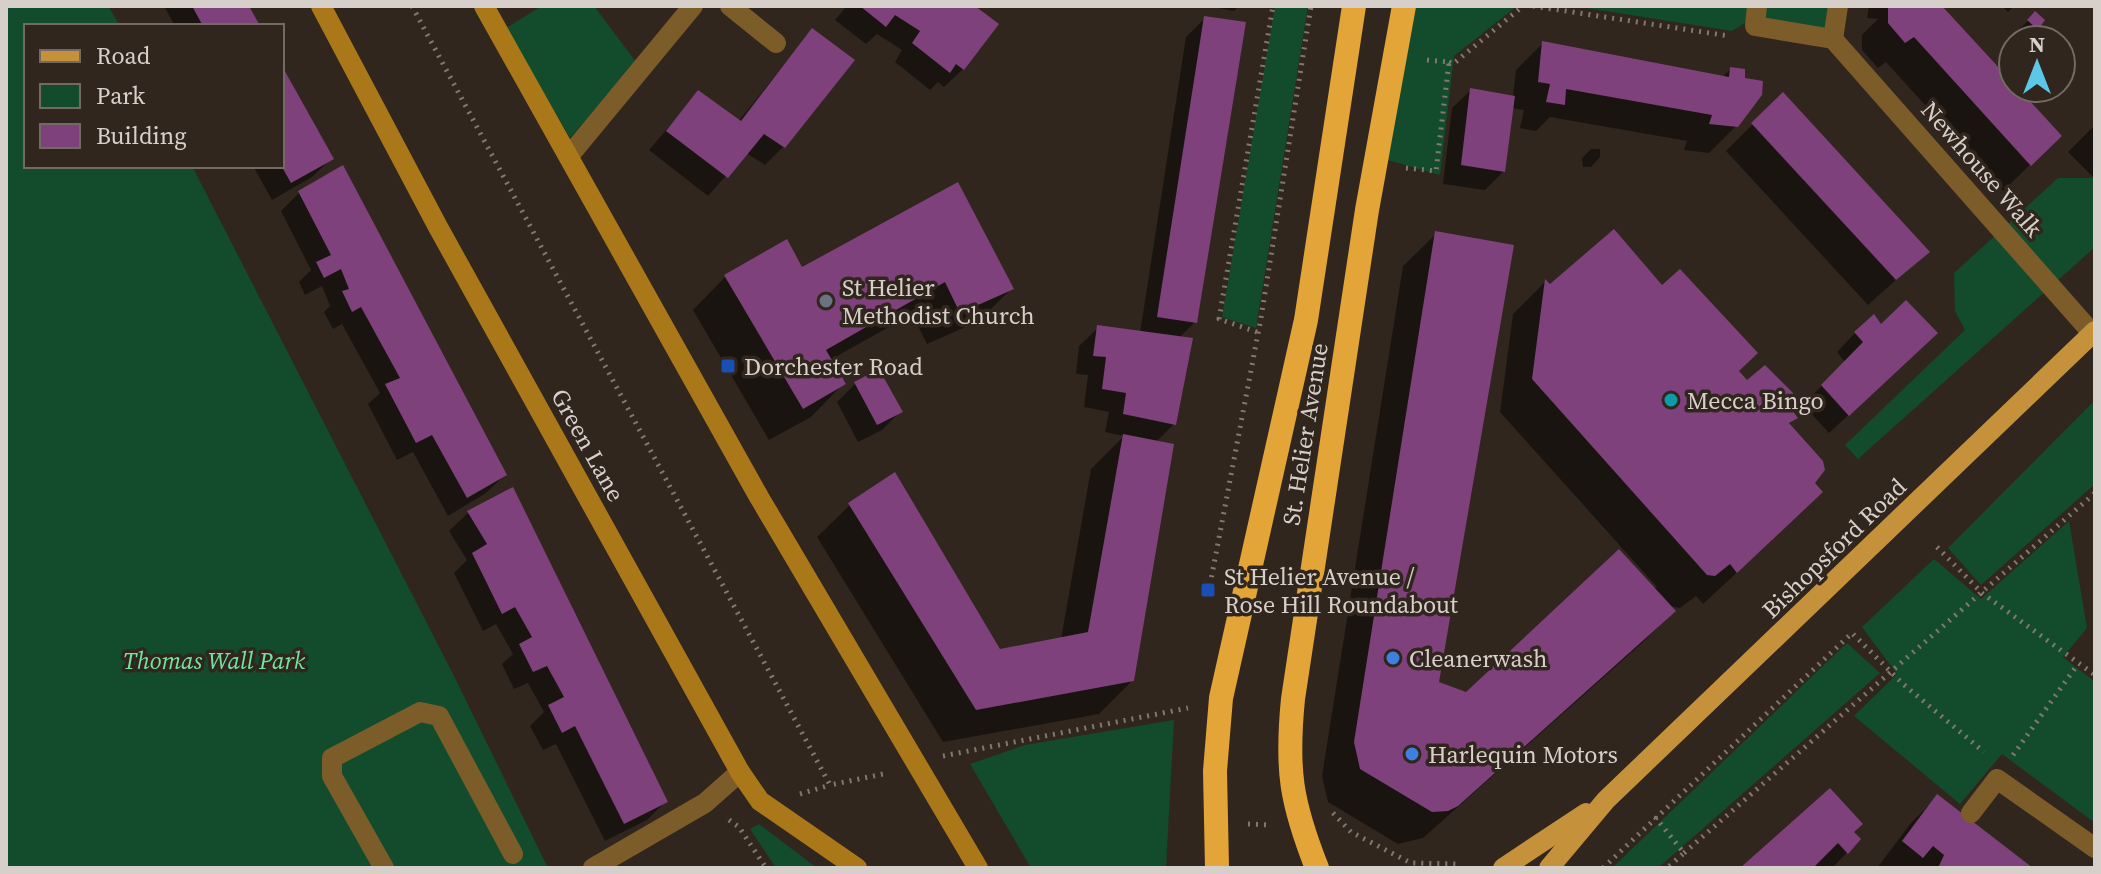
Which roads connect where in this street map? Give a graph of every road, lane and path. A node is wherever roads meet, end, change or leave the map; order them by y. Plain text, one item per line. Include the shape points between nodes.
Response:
1 (321, 6) edge
2 (412, 6) edge
3 (484, 6) edge
4 (693, 6) edge
5 (730, 6) edge
6 (1273, 6) edge
7 (1311, 6) edge
8 (1354, 6) edge
9 (1404, 6) edge
10 (1523, 6) edge
11 (1533, 6) edge
12 (1838, 6) edge
13 (1756, 16) edge
14 (1833, 39) junction
15 (776, 43) dead end
16 (1394, 56) junction
17 (1449, 62) junction
18 (569, 156) junction
19 (1376, 164) junction
20 (1257, 332) junction
21 (2094, 332) edge
22 (2095, 493) edge
23 (1937, 547) dead end
24 (1210, 588) dead end
25 (1982, 593) junction
26 (2078, 664) junction
27 (1891, 672) junction
28 (2095, 675) edge
29 (1190, 694) dead end
30 (1188, 708) junction
31 (1187, 719) dead end
32 (918, 761) junction
33 (740, 772) junction
34 (1997, 779) junction
35 (1606, 800) junction
36 (705, 803) junction
37 (1330, 810) dead end
38 (1971, 813) dead end
39 (1655, 817) junction
40 (2095, 848) edge
41 (1684, 853) junction
42 (513, 854) dead end
43 (384, 868) edge
44 (593, 868) edge
45 (766, 868) edge
46 (857, 868) edge
47 (978, 868) edge
48 (1217, 868) edge
49 (1317, 868) edge
50 (1459, 868) edge
51 (1503, 868) edge
52 (1549, 868) edge
53 (1603, 868) edge
54 (1667, 868) edge

1 - 33 main road, Green Lane
2 - 32 path via 830,785
3 - 18 main road
4 - 18 street
5 - 15 street
6 - 20 path via 1219,319
7 - 20 path
8 - 48 highway, St. Helier Avenue via 1306,320 1221,698 1215,771
9 - 16 highway, St. Helier Avenue
10 - 17 path via 1453,64
11 - 13 path via 1732,37
12 - 14 street
13 - 14 street
14 - 21 street, Newhouse Walk
16 - 17 path
16 - 19 highway, St. Helier Avenue
17 - 19 path via 1436,171
18 - 32 main road via 759,497
19 - 49 highway, St. Helier Avenue via 1288,756 1297,819
20 - 24 path
21 - 35 main road, Bishopsford Road
22 - 25 path
23 - 25 path
25 - 26 path
25 - 27 path
26 - 28 path
26 - 34 path
27 - 34 path via 2003,768
27 - 39 path via 1852,633
27 - 41 path
29 - 30 path
30 - 31 path
30 - 32 path
32 - 47 main road
33 - 36 street
33 - 46 main road, Green Lane via 760,801
34 - 38 street
34 - 40 street
35 - 51 main road, Bishopsford Road
35 - 52 main road, Bishopsford Road
36 - 44 street
36 - 45 path via 739,827
37 - 50 path via 1351,832 1411,863
39 - 41 path
39 - 53 path
41 - 54 path
42 - 43 street via 439,716 420,712 332,758 332,776

